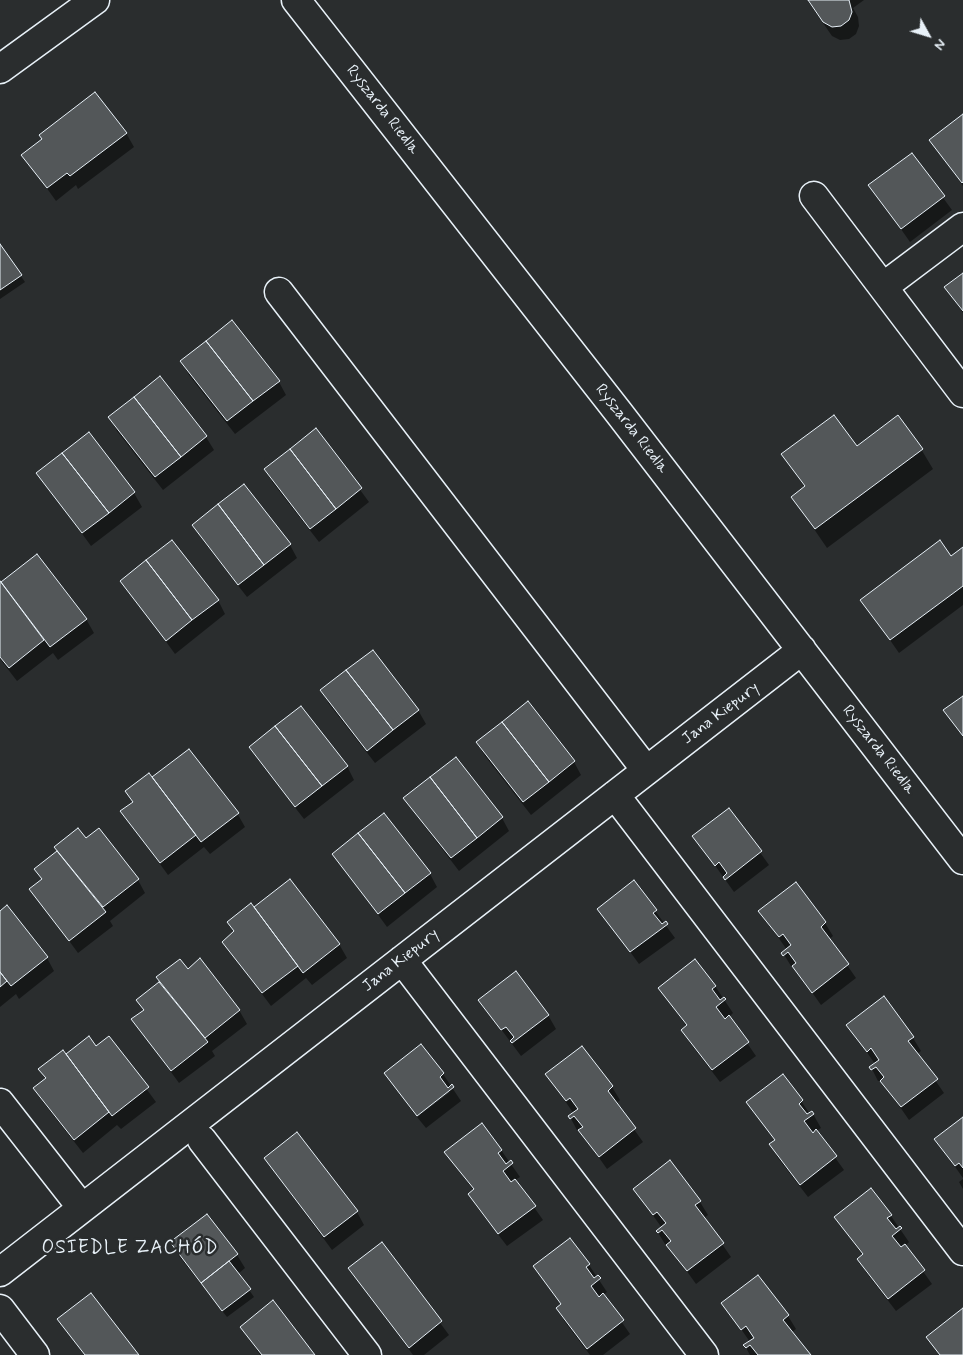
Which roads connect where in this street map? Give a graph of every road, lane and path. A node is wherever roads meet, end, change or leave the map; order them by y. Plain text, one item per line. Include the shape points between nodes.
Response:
1 (95, 0) edge
2 (296, 0) edge
3 (0, 69) edge
4 (814, 196) dead end
5 (963, 228) edge
6 (883, 287) junction
7 (279, 292) dead end
8 (963, 393) edge
9 (802, 650) junction
10 (646, 770) junction
11 (615, 795) junction
12 (963, 860) edge
13 (402, 960) junction
14 (0, 1103) edge
15 (202, 1140) dead end
16 (82, 1208) junction
17 (963, 1251) edge
18 (0, 1272) edge
19 (0, 1309) edge
20 (35, 1355) edge
21 (367, 1355) edge
22 (704, 1355) edge

1 - 3 street
2 - 9 street, Ryszarda Riedla
4 - 6 street
5 - 6 street
6 - 8 street
7 - 10 street
9 - 10 street, Jana Kiepury
9 - 12 street, Ryszarda Riedla
10 - 11 street, Jana Kiepury
11 - 13 street, Jana Kiepury
11 - 17 street
13 - 16 street, Jana Kiepury
13 - 22 street
14 - 16 street
15 - 21 street
16 - 18 street, Jana Kiepury
19 - 20 street

